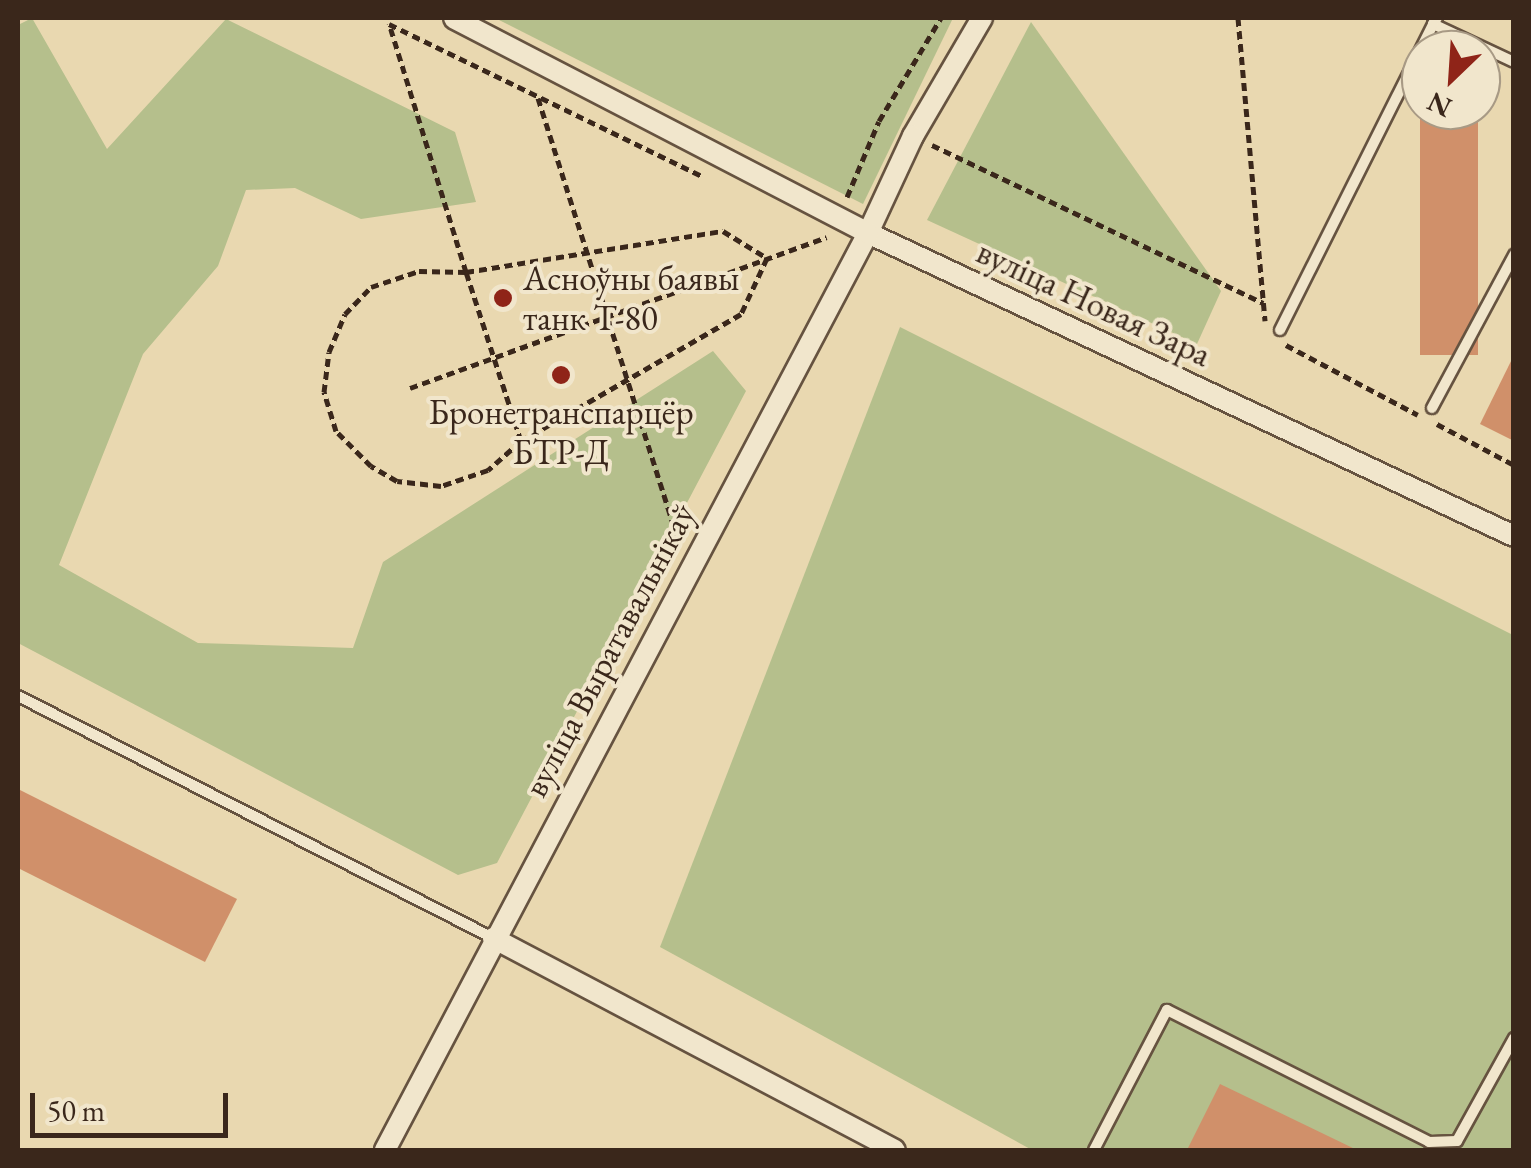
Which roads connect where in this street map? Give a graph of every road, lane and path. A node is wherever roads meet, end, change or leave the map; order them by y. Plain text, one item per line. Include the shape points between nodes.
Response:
1 (454, 18) edge
2 (941, 18) edge
3 (982, 18) edge
4 (1435, 21) edge
5 (1514, 62) edge
6 (538, 98) junction
7 (879, 121) junction
8 (912, 136) junction
9 (709, 179) dead end
10 (834, 227) junction
11 (812, 228) dead end
12 (868, 233) junction
13 (585, 253) junction
14 (1514, 255) edge
15 (767, 258) junction
16 (466, 272) junction
17 (1263, 304) dead end
18 (604, 317) junction
19 (1280, 330) dead end
20 (495, 357) junction
21 (625, 381) junction
22 (410, 388) dead end
23 (1432, 408) dead end
24 (520, 441) junction
25 (1514, 536) edge
26 (677, 537) dead end
27 (18, 696) edge
28 (493, 938) junction
29 (1514, 1038) edge
30 (385, 1150) edge
31 (895, 1150) edge
32 (1094, 1150) edge

1 - 10 street, вуліца Новая Зара
2 - 7 path
3 - 8 street
4 - 5 lane
4 - 19 lane
6 - 9 path
6 - 13 path
6 - 16 path via 389,24
7 - 8 path
7 - 10 path
8 - 12 street
8 - 17 path
10 - 11 path
10 - 12 street, вуліца Новая Зара
10 - 15 path
12 - 25 street, вуліца Новая Зара
12 - 28 street, вуліца Выратавальнікаў
13 - 15 path via 724,231
13 - 16 path
13 - 18 path
14 - 23 lane
15 - 18 path
15 - 21 path via 741,314
16 - 20 path
16 - 24 path via 419,271 372,287 345,314 329,352 324,392 336,430 396,481 441,486 488,470
18 - 20 path
18 - 21 path
20 - 22 path
20 - 24 path
21 - 24 path
21 - 26 path
27 - 28 lane
28 - 30 street, вуліца Выратавальнікаў
28 - 31 street
29 - 32 lane via 1457,1141 1429,1142 1167,1010

